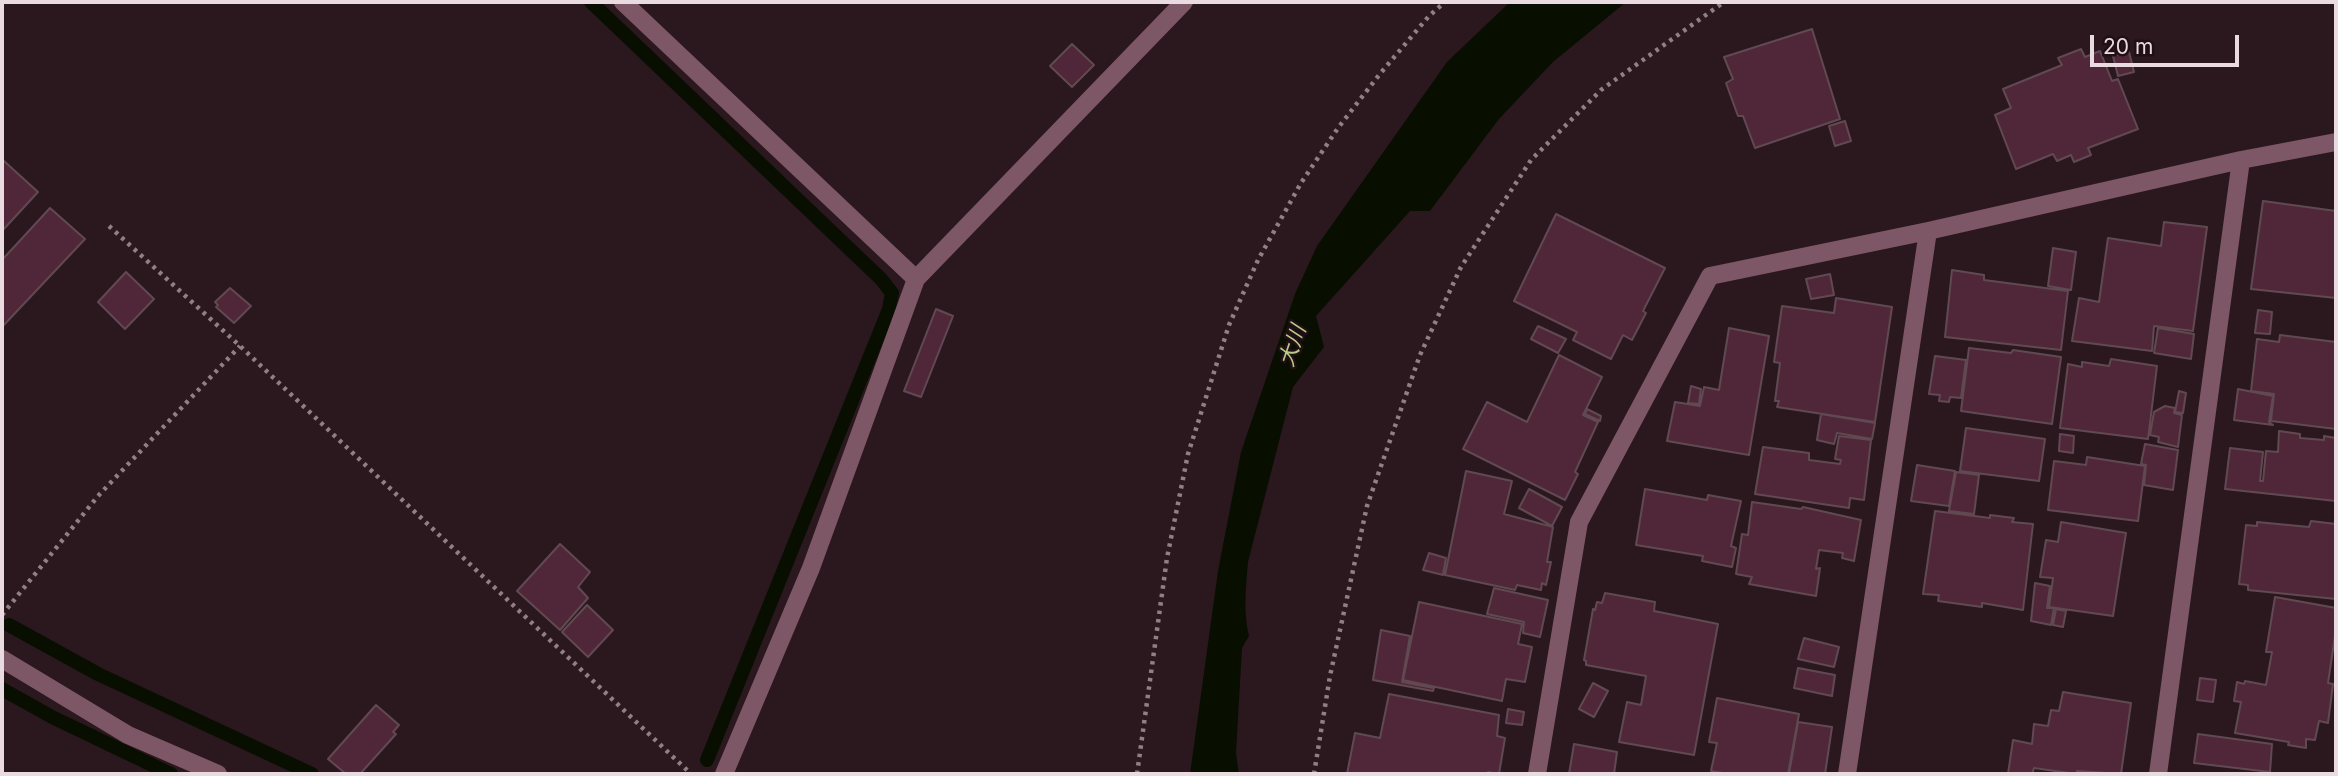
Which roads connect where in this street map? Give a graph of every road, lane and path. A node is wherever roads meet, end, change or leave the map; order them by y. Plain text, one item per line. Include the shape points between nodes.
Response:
1 (623, 2) edge
2 (1184, 2) edge
3 (1445, 2) edge
4 (1724, 2) edge
5 (2336, 142) edge
6 (2241, 160) junction
7 (109, 226) dead end
8 (1928, 231) junction
9 (916, 279) junction
10 (240, 346) junction
11 (2, 615) edge
12 (2, 659) edge
13 (218, 774) edge
14 (692, 774) edge
15 (724, 774) edge
16 (1137, 774) edge
17 (1314, 774) edge
18 (1537, 774) edge
19 (1847, 774) edge
20 (2158, 774) edge

1 - 9 street
2 - 9 street
3 - 16 path via 1395,55 1301,183 1258,260 1229,325 1188,454 1167,558
4 - 17 path via 1601,90 1531,160 1461,267 1420,355 1367,506
5 - 6 street
6 - 8 street
6 - 20 street
7 - 10 path
8 - 18 street via 1710,276 1579,522
8 - 19 street
9 - 15 street via 811,568
10 - 11 path via 98,496
10 - 14 path
12 - 13 street via 128,735

